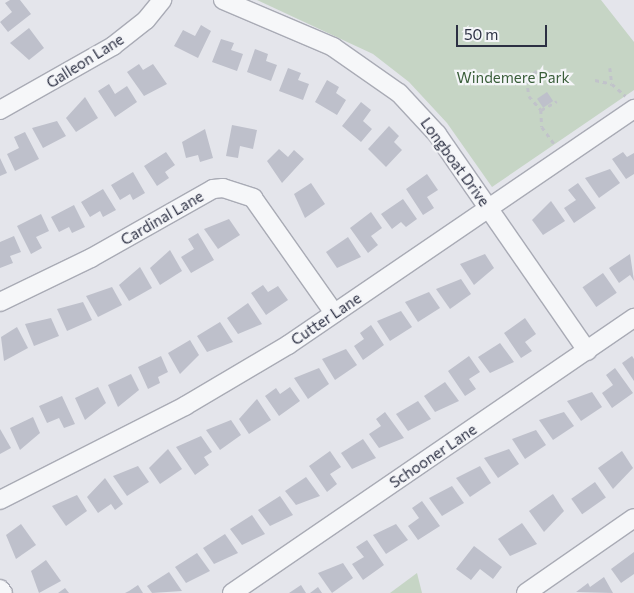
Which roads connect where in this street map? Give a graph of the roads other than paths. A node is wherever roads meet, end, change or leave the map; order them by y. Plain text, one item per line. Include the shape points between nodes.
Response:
1 (162, 0) edge
2 (224, 0) edge
3 (630, 102) edge
4 (2, 103) edge
5 (490, 209) junction
6 (0, 302) edge
7 (334, 313) junction
8 (634, 318) edge
9 (587, 351) junction
10 (0, 500) edge
11 (634, 518) edge
12 (0, 589) edge
13 (2, 593) edge
14 (232, 593) edge
15 (526, 593) edge

1 - 4 street, Galleon Lane via 146,20 113,46
2 - 5 street, Longboat Drive via 333,47 378,76 437,134
3 - 5 street, Cutter Lane
5 - 7 street, Cutter Lane
5 - 9 street, Longboat Drive
6 - 7 street, Cardinal Lane via 91,258 213,189 223,188 253,198
7 - 10 street, Cutter Lane via 185,406
8 - 9 street, Schooner Lane
9 - 14 street, Schooner Lane
11 - 15 street
12 - 13 street

